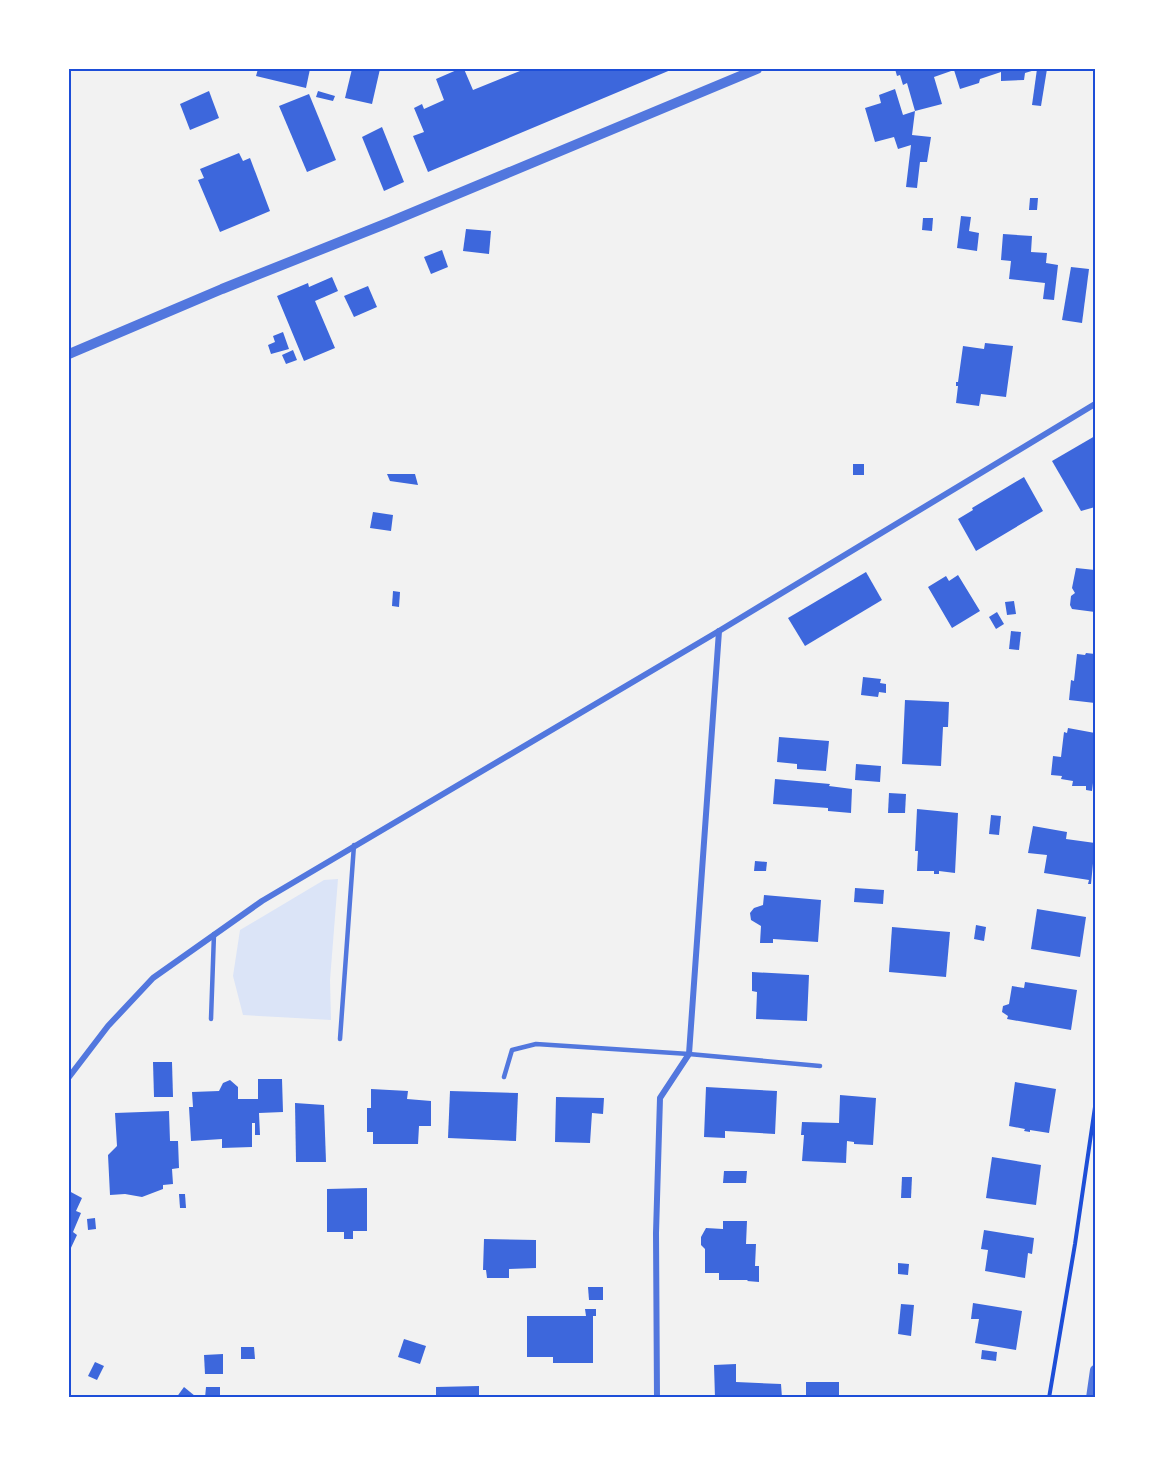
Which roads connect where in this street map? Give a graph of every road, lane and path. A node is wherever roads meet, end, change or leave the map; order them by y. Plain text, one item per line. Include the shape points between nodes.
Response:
1 (757, 69) edge
2 (69, 354) edge
3 (1095, 404) edge
4 (719, 631) junction
5 (354, 845) junction
6 (214, 934) junction
7 (211, 1019) dead end
8 (340, 1039) dead end
9 (689, 1054) junction
10 (820, 1066) dead end
11 (69, 1077) edge
12 (504, 1077) dead end
13 (1095, 1107) edge
14 (1095, 1370) edge
15 (657, 1398) edge
16 (1049, 1398) edge
17 (1091, 1398) edge

1 - 2 street
3 - 4 street
4 - 5 street
4 - 9 street
5 - 6 street
5 - 8 lane
6 - 7 lane
6 - 11 street via 153,978 108,1026
9 - 10 lane
9 - 12 lane via 536,1044 512,1050
9 - 15 street via 660,1098
13 - 16 path
14 - 17 street

